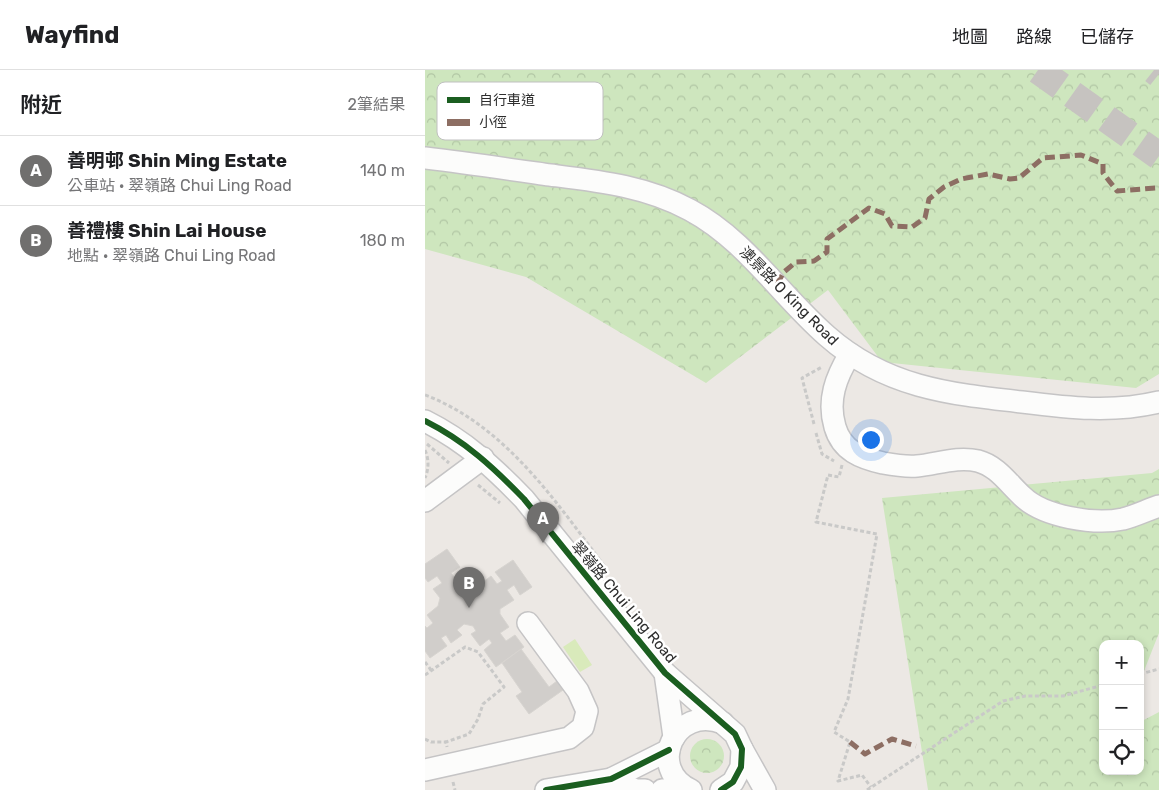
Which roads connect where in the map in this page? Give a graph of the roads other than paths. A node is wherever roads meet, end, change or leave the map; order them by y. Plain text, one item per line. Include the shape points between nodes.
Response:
1 (425, 158) edge
2 (850, 354) junction
3 (1159, 402) edge
4 (425, 421) edge
5 (483, 458) junction
6 (425, 501) edge
7 (1159, 506) edge
8 (528, 623) dead end
9 (665, 673) junction
10 (723, 723) junction
11 (671, 743) junction
12 (742, 749) junction
13 (425, 770) edge
14 (611, 779) junction
15 (689, 789) edge
16 (546, 790) edge
17 (645, 790) edge
18 (662, 790) edge
19 (721, 790) edge
20 (765, 790) edge

1 - 2 street, 澳景路 O King Road via 617,184 677,203 706,219 733,240 815,326
2 - 3 street, 澳景路 O King Road via 901,381 950,394 1090,409 1134,408
2 - 7 street via 838,374 833,394 833,415 839,438 859,457 908,466 960,460 979,462 996,470 1034,506 1059,515 1111,521
4 - 5 street, 翠嶺路 Chui Ling Road via 447,432
5 - 6 street
5 - 9 street, 翠嶺路 Chui Ling Road via 523,499
8 - 13 street via 578,691 587,711 583,727 569,738
9 - 10 street, 翠嶺路 Chui Ling Road
9 - 11 street, 翠嶺路 Chui Ling Road
10 - 11 street via 696,720 683,726
10 - 12 street, 翠嶺路 Chui Ling Road via 735,734
11 - 14 street
11 - 15 street, 翠嶺路 Chui Ling Road via 668,761 671,771 678,782
12 - 19 street via 738,775
12 - 20 street, 翠嶺路 Chui Ling Road
14 - 16 street
14 - 17 street
15 - 18 street

